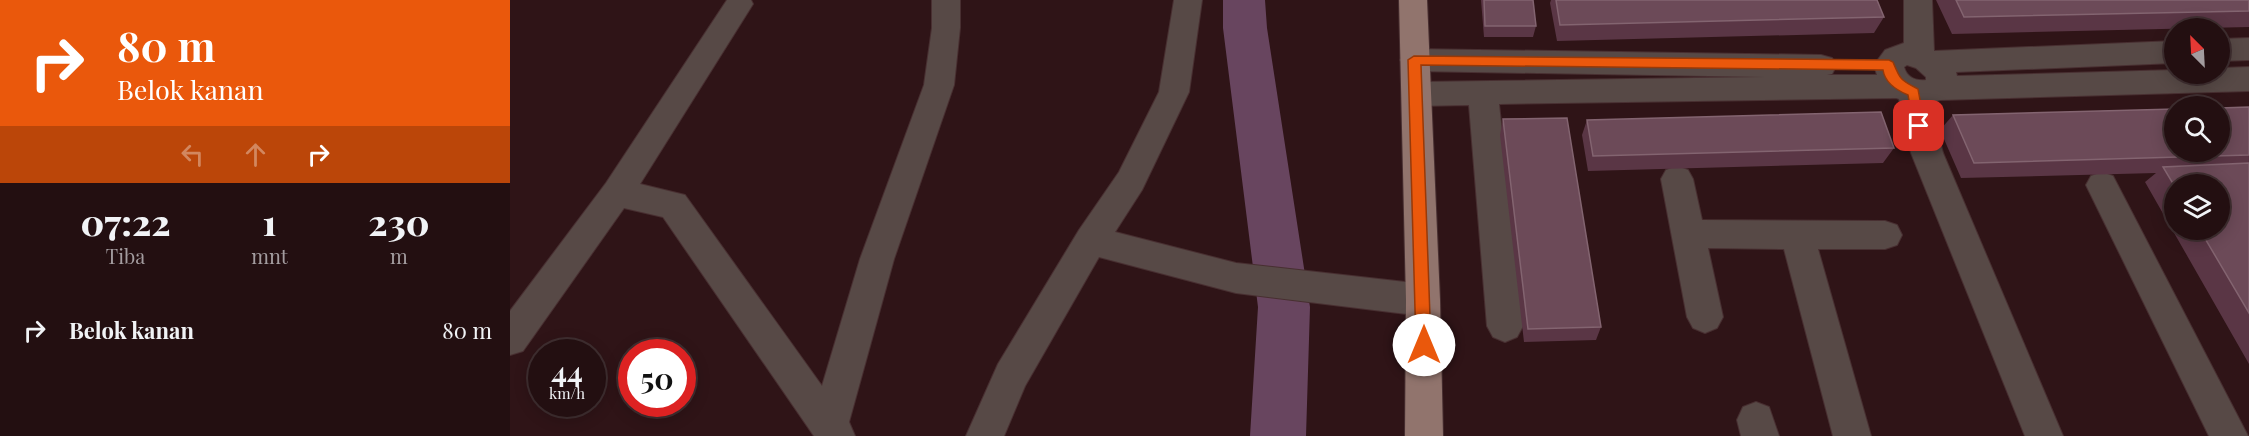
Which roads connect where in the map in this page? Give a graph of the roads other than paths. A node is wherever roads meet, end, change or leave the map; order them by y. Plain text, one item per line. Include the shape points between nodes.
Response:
1 (946, 0) edge
2 (1188, 0) edge
3 (1413, 0) edge
4 (1918, 0) edge
5 (739, 4) dead end
6 (2249, 49) edge
7 (2230, 50) edge
8 (2164, 53) edge
9 (1414, 60) junction
10 (1915, 75) junction
11 (2249, 79) edge
12 (1483, 93) junction
13 (1417, 94) junction
14 (1677, 178) dead end
15 (2102, 184) dead end
16 (616, 193) junction
17 (1690, 234) junction
18 (1797, 235) junction
19 (1885, 235) dead end
20 (1091, 240) junction
21 (1423, 300) junction
22 (1705, 317) dead end
23 (1505, 326) dead end
24 (510, 339) edge
25 (833, 431) edge
26 (985, 436) edge
27 (1424, 436) edge
28 (1852, 436) edge
29 (2044, 436) edge
30 (2229, 436) edge

1 - 25 street via 939,86 877,259
2 - 20 street via 1174,92 1131,181
3 - 9 main road
4 - 10 street
5 - 16 street
6 - 7 street
8 - 10 street
9 - 10 street
9 - 13 main road
10 - 11 street
10 - 12 street
10 - 29 street via 1919,126 1927,153
12 - 13 street
12 - 23 street
13 - 21 main road
14 - 17 street
15 - 30 street
16 - 24 street
16 - 25 street via 672,206
17 - 18 street
17 - 22 street
18 - 19 street
18 - 28 street
20 - 21 street via 1236,278
20 - 26 street via 1011,376
21 - 27 main road

